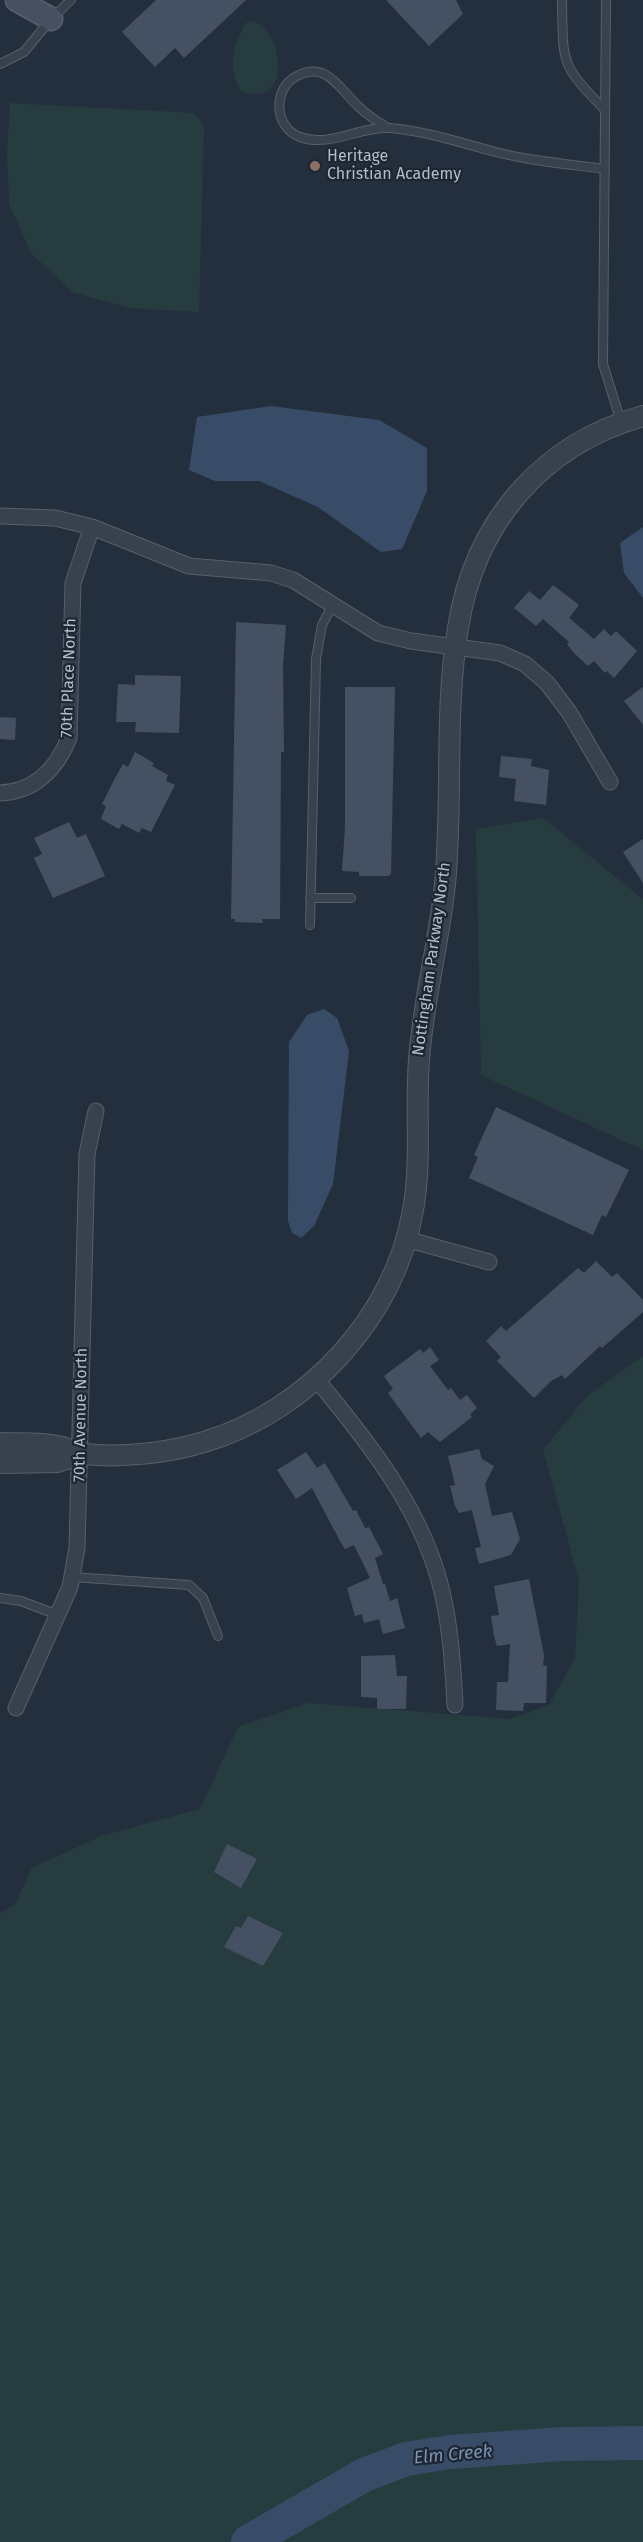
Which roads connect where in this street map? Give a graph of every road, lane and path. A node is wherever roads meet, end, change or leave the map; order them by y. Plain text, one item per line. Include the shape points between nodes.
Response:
1 (17, 0) edge
2 (35, 0) edge
3 (71, 0) edge
4 (562, 0) edge
5 (606, 0) edge
6 (51, 19) junction
7 (0, 64) edge
8 (605, 110) junction
9 (388, 128) junction
10 (605, 169) junction
11 (643, 416) edge
12 (621, 422) junction
13 (0, 516) edge
14 (92, 527) junction
15 (332, 606) junction
16 (455, 647) junction
17 (610, 782) dead end
18 (0, 793) edge
19 (310, 898) junction
20 (351, 898) dead end
21 (310, 925) dead end
22 (96, 1111) dead end
23 (406, 1239) junction
24 (489, 1262) dead end
25 (317, 1380) junction
26 (0, 1443) edge
27 (81, 1454) junction
28 (0, 1463) edge
29 (72, 1577) junction
30 (0, 1598) edge
31 (58, 1616) junction
32 (218, 1636) dead end
33 (455, 1705) dead end
34 (16, 1708) dead end

1 - 6 main road
2 - 6 main road
3 - 6 lane
4 - 8 lane via 566,63 573,77
5 - 8 lane
6 - 7 lane via 24,52
8 - 10 lane
9 - 9 lane via 327,139 300,138 283,125 280,96 291,79 304,72 321,72 335,80 358,107
9 - 10 lane via 453,139 492,151
10 - 12 lane via 603,364
11 - 12 street, Nottingham Parkway North
12 - 16 street, Nottingham Parkway North via 582,439 546,464 518,492 476,562
13 - 14 street via 55,518
14 - 15 street via 189,566 271,573 292,580
14 - 18 street, 70th Place North via 72,583 69,738 48,775 26,787
15 - 16 street via 378,633
15 - 19 lane via 322,625 316,659
16 - 17 street via 500,653 525,664 547,682
16 - 23 street, Nottingham Parkway North via 444,885 418,1061 417,1168
19 - 20 lane
19 - 21 lane
22 - 27 street, 70th Avenue North via 87,1154
23 - 24 street
23 - 25 street, Nottingham Parkway North via 376,1306
25 - 27 street, Nottingham Parkway North via 284,1404 204,1442 140,1452
25 - 33 street via 375,1452 405,1500 427,1547 443,1593 452,1643
26 - 27 street, Nottingham Parkway North via 57,1446
27 - 28 street, Nottingham Parkway North via 57,1462
27 - 29 street, 70th Avenue North
29 - 31 street, 70th Avenue North
29 - 32 lane via 189,1585 203,1598
30 - 31 lane via 21,1601
31 - 34 street, 70th Avenue North

